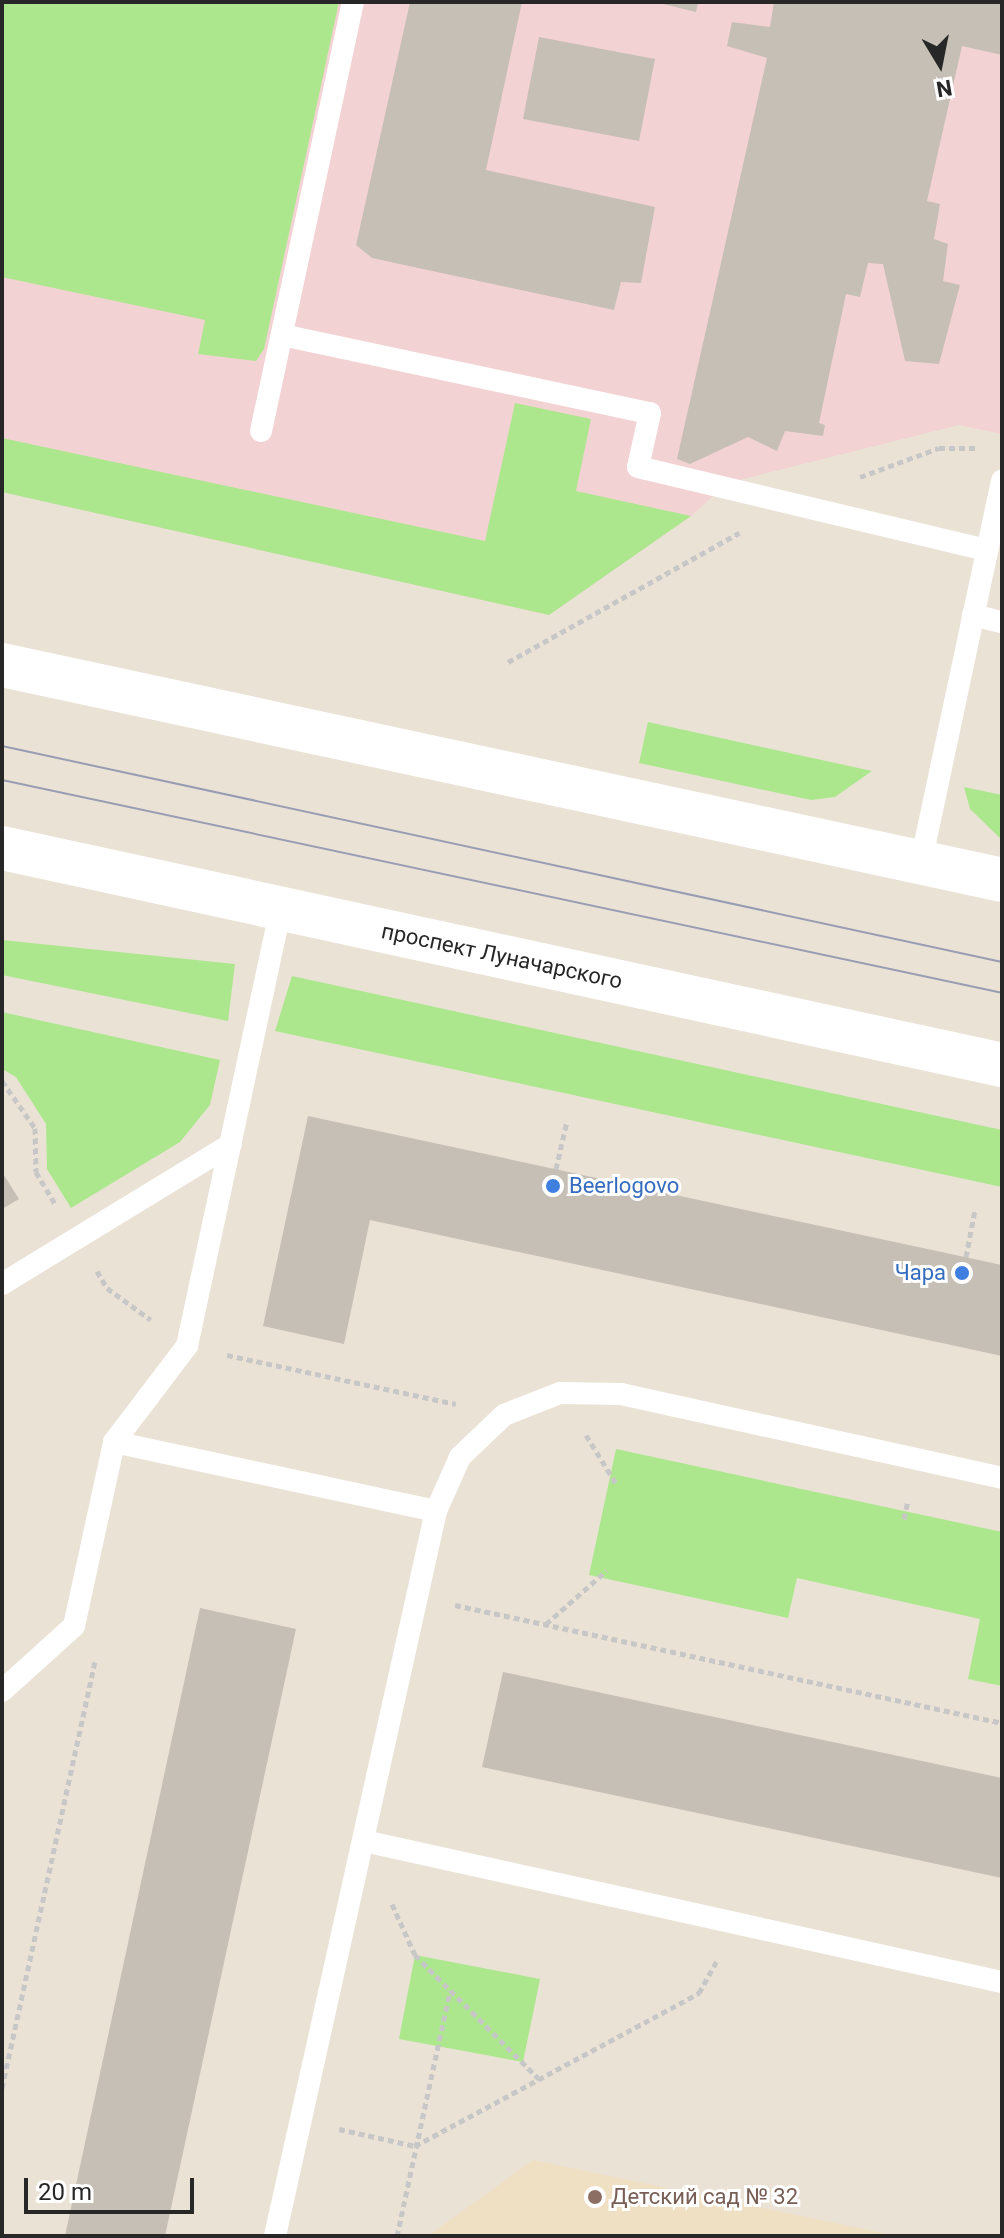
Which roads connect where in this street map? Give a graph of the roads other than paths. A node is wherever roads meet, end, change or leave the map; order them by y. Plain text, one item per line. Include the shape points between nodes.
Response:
1 (353, 2) edge
2 (282, 335) junction
3 (261, 431) dead end
4 (1002, 480) edge
5 (987, 550) junction
6 (973, 615) junction
7 (1002, 622) edge
8 (2, 665) edge
9 (2, 848) edge
10 (921, 862) junction
11 (1002, 880) edge
12 (281, 909) junction
13 (1002, 1065) edge
14 (231, 1144) junction
15 (2, 1284) edge
16 (114, 1442) junction
17 (1002, 1478) edge
18 (436, 1511) junction
19 (2, 1691) edge
20 (364, 1841) junction
21 (1002, 1982) edge
22 (275, 2236) edge

1 - 2 lane
2 - 3 lane
2 - 5 lane via 650,413 638,467
4 - 5 lane
5 - 6 lane
6 - 7 lane
6 - 10 lane
8 - 10 main road
9 - 12 main road, проспект Луначарского
10 - 11 main road
12 - 13 main road, проспект Луначарского
12 - 14 lane
14 - 15 lane
14 - 16 lane via 187,1346
16 - 18 lane
16 - 19 lane via 74,1626
17 - 18 lane via 621,1394 560,1393 504,1415 460,1457
18 - 20 lane
20 - 21 lane
20 - 22 lane

